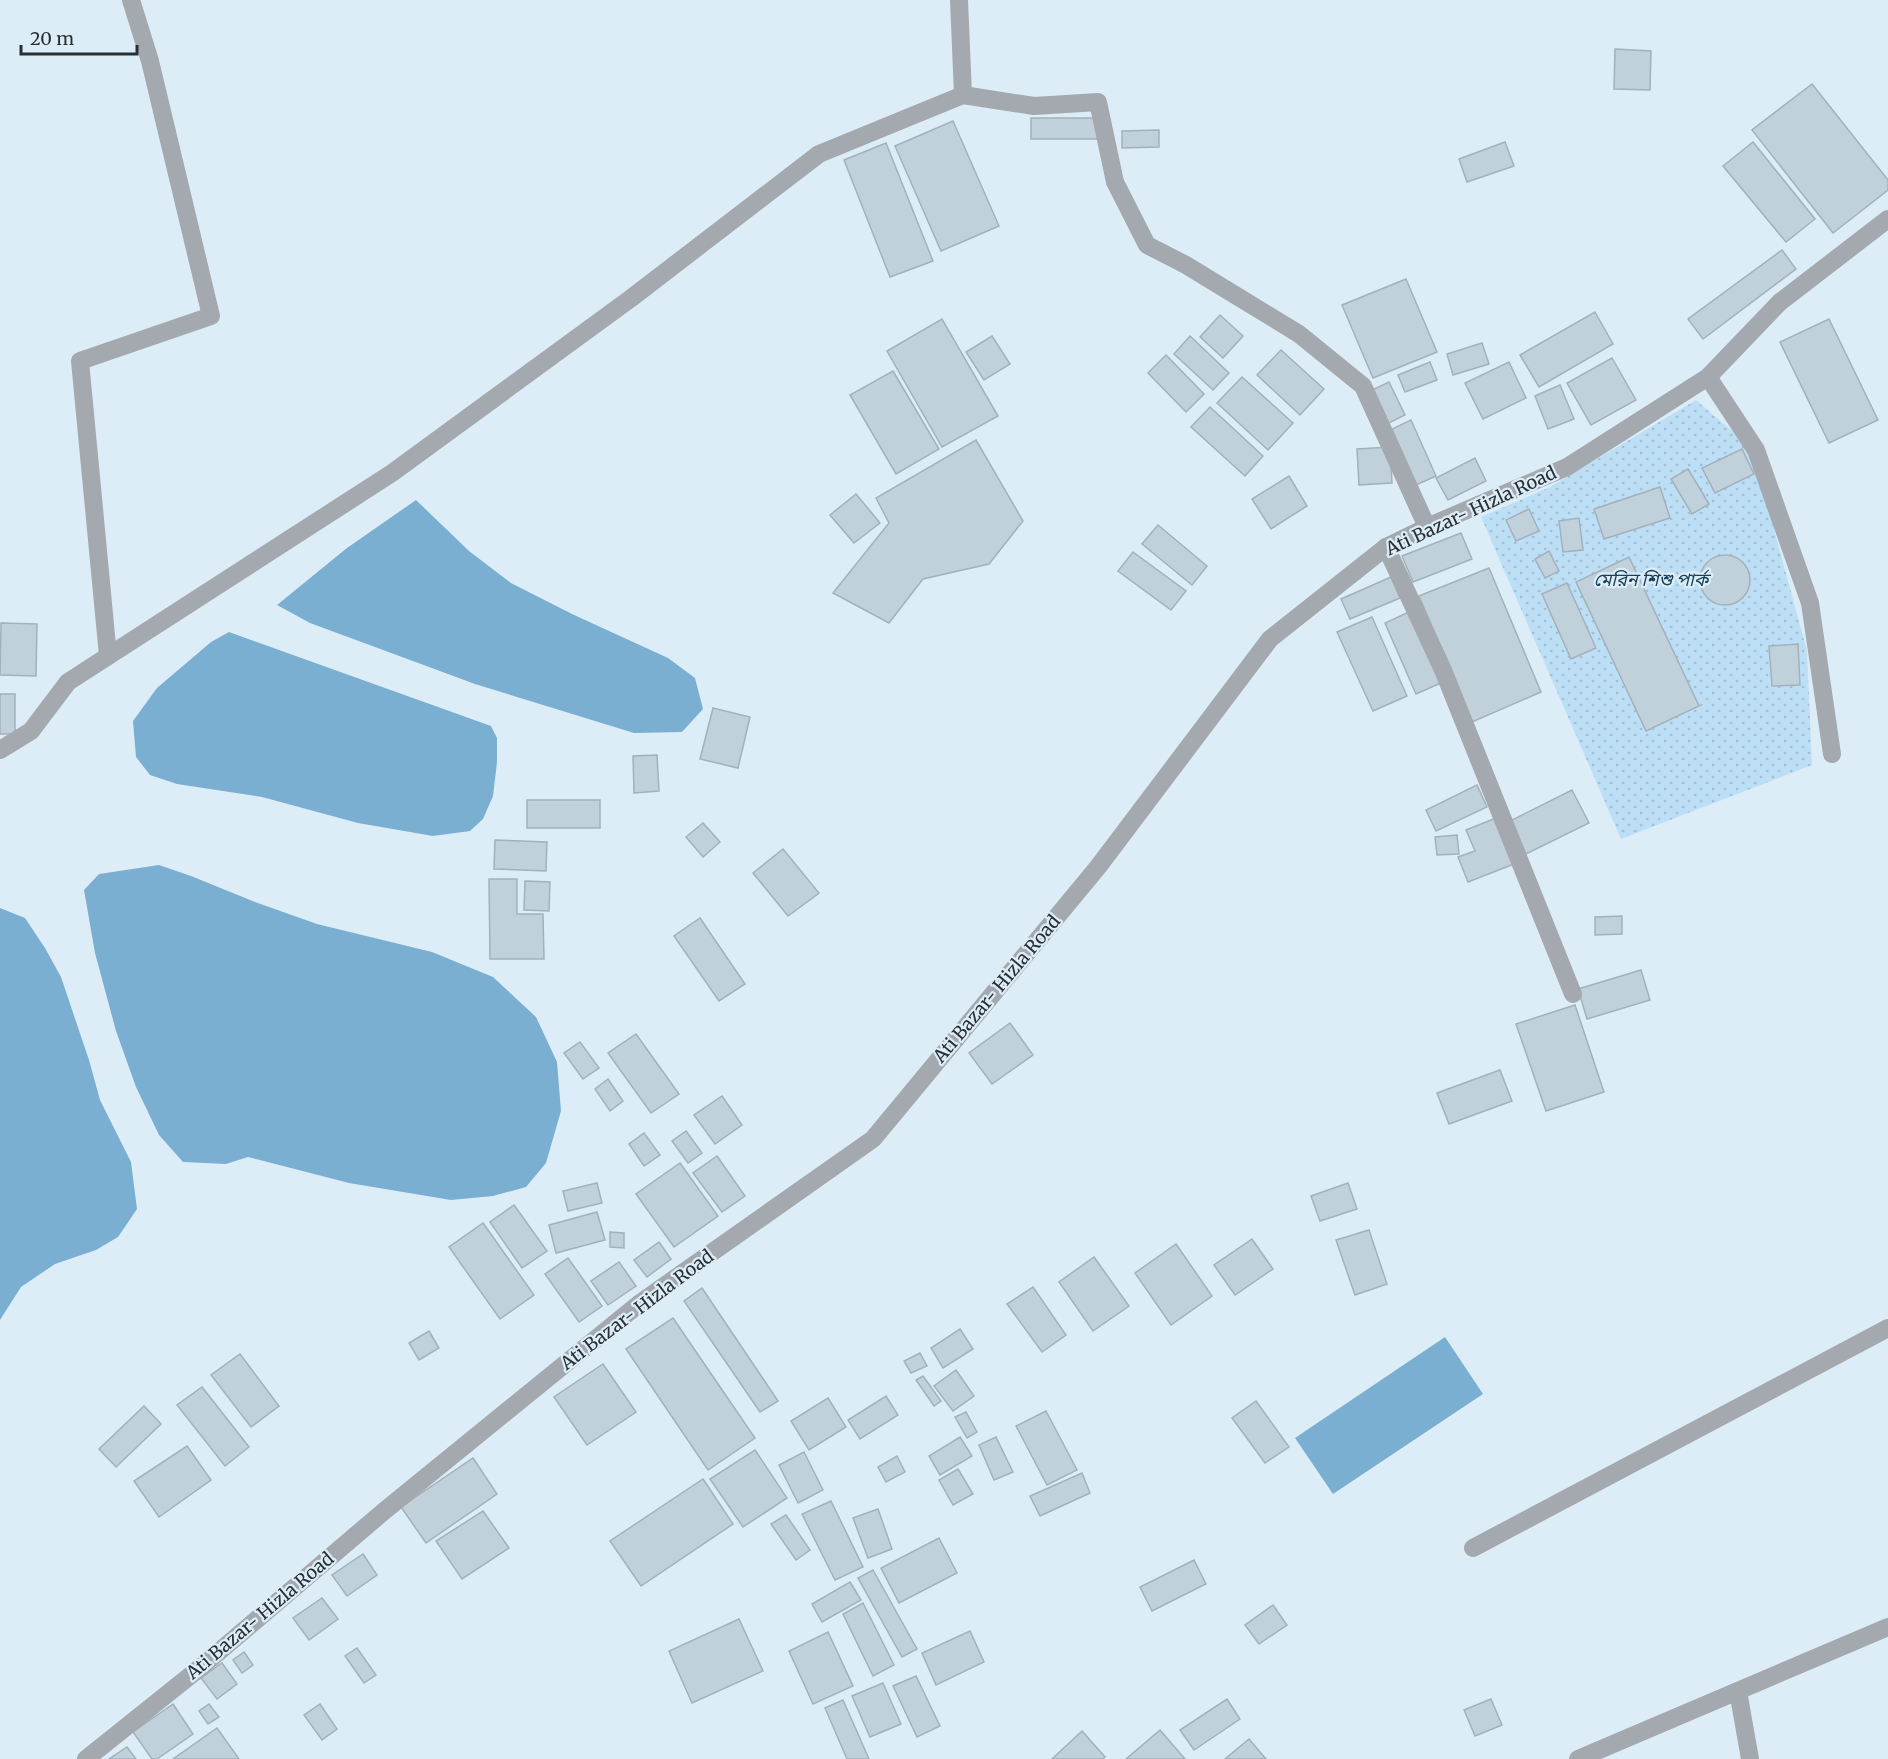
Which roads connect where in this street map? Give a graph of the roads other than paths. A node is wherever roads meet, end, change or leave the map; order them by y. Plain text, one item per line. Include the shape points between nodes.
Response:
1 (131, 0) edge
2 (958, 0) edge
3 (963, 95) junction
4 (1888, 219) edge
5 (1708, 377) junction
6 (1428, 527) junction
7 (1386, 547) junction
8 (108, 656) junction
9 (0, 750) edge
10 (1832, 754) dead end
11 (1573, 994) dead end
12 (1888, 1328) edge
13 (1473, 1548) dead end
14 (1888, 1627) edge
15 (1737, 1691) junction
16 (86, 1759) edge
17 (1578, 1759) edge
18 (1750, 1759) edge

1 - 8 street via 150,62 212,316 80,361
2 - 3 street
3 - 6 street via 1034,106 1098,102 1115,182 1147,245 1299,334 1363,386
3 - 8 street via 819,154 392,473
4 - 5 street, Ati Bazar- Hizla Road via 1780,302
5 - 6 street, Ati Bazar- Hizla Road via 1567,467
5 - 10 street via 1756,450 1810,603
6 - 7 street, Ati Bazar- Hizla Road
7 - 11 street via 1443,670
7 - 16 street, Ati Bazar- Hizla Road via 1270,639 1098,867 873,1139 640,1303
8 - 9 street via 68,682 32,731
12 - 13 street
14 - 15 street
15 - 17 street
15 - 18 street

